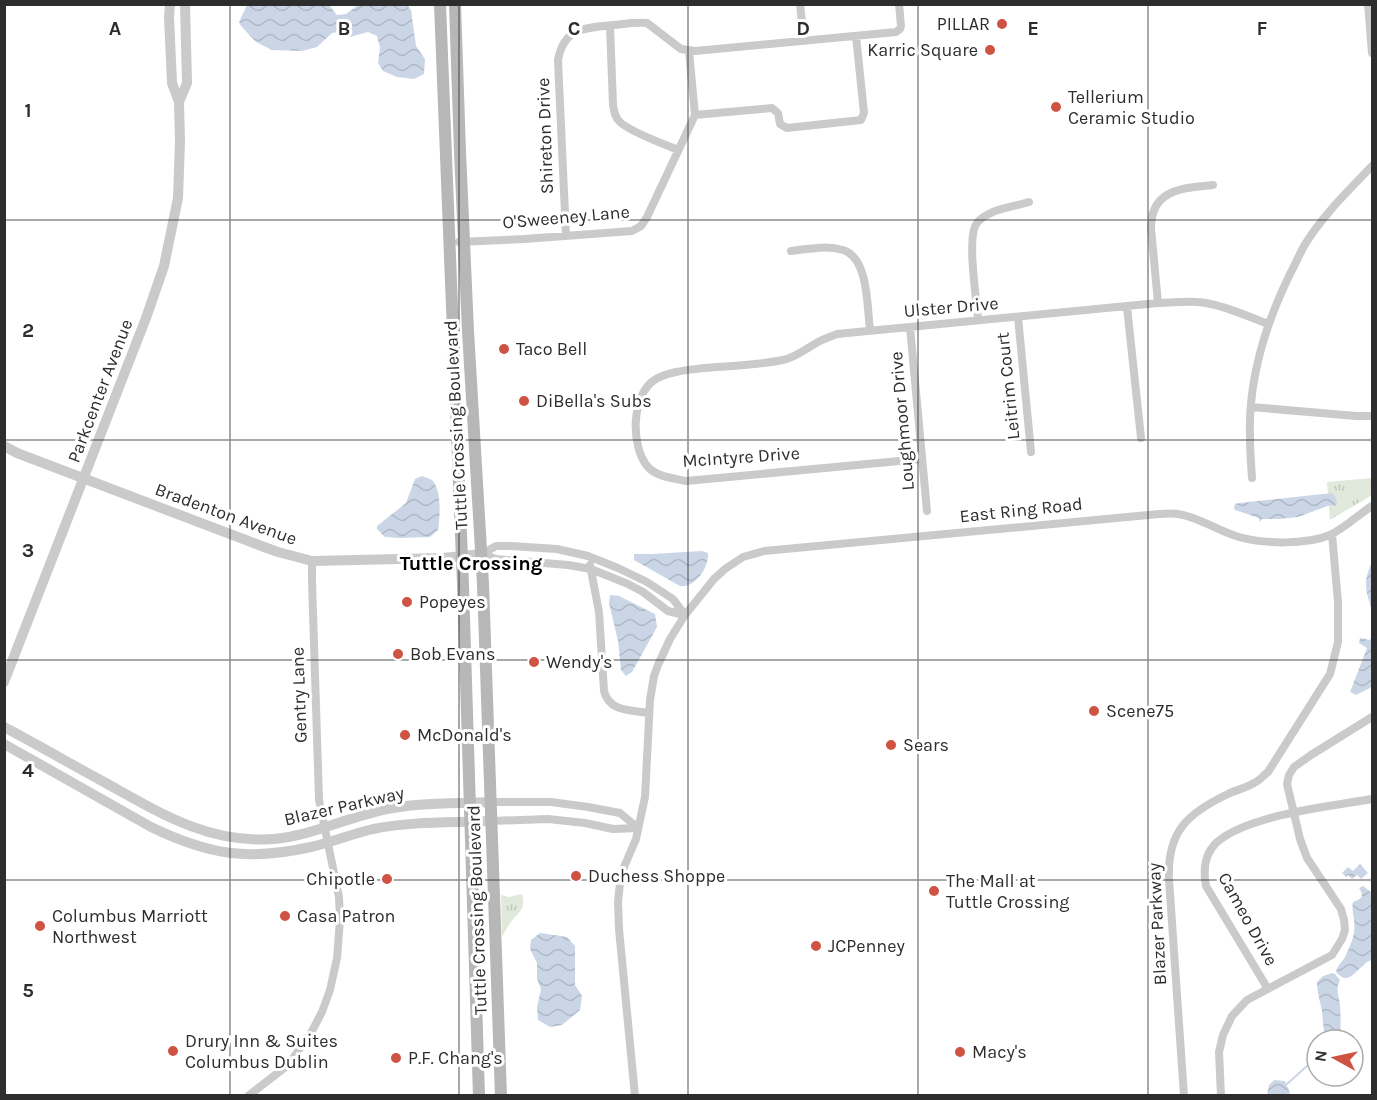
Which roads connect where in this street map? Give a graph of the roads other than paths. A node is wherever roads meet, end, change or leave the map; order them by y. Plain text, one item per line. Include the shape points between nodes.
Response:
1 (170, 4) edge
2 (185, 4) edge
3 (440, 4) edge
4 (455, 4) edge
5 (800, 4) edge
6 (899, 4) edge
7 (1370, 9) edge
8 (610, 26) junction
9 (856, 36) junction
10 (804, 41) junction
11 (689, 51) junction
12 (1372, 53) edge
13 (178, 102) junction
14 (695, 115) junction
15 (678, 150) junction
16 (1372, 166) edge
17 (1213, 185) dead end
18 (1029, 202) dead end
19 (566, 236) junction
20 (449, 241) junction
21 (464, 242) junction
22 (791, 251) dead end
23 (1158, 303) junction
24 (1128, 307) junction
25 (1018, 317) junction
26 (978, 320) junction
27 (1268, 324) junction
28 (910, 327) junction
29 (870, 330) junction
30 (645, 388) joint
31 (1251, 407) junction
32 (1372, 416) edge
33 (1141, 438) dead end
34 (4, 446) edge
35 (1031, 452) dead end
36 (921, 459) junction
37 (84, 478) junction
38 (1252, 478) dead end
39 (1372, 506) edge
40 (927, 511) dead end
41 (1332, 534) junction
42 (482, 554) junction
43 (462, 556) junction
44 (588, 556) junction
45 (312, 561) junction
46 (591, 569) junction
47 (685, 615) junction
48 (4, 682) edge
49 (649, 713) junction
50 (1372, 717) edge
51 (4, 727) edge
52 (4, 744) edge
53 (1372, 798) edge
54 (492, 802) junction
55 (470, 803) junction
56 (1294, 812) junction
57 (492, 821) junction
58 (470, 822) junction
59 (325, 828) junction
60 (638, 828) junction
61 (328, 842) junction
62 (1268, 989) junction
63 (248, 1095) edge
64 (478, 1095) edge
65 (501, 1095) edge
66 (635, 1095) edge
67 (1184, 1095) edge
68 (1221, 1095) edge

1 - 13 street, Parkcenter Avenue via 172,83
2 - 13 street, Parkcenter Avenue via 187,83
3 - 20 main road, Tuttle Crossing Boulevard
4 - 21 main road, Tuttle Crossing Boulevard
5 - 10 street
6 - 9 street via 899,31
7 - 12 street
8 - 11 street via 646,23
8 - 15 street via 613,105 618,121
8 - 19 street, Shireton Drive via 574,32 560,48
9 - 10 street
9 - 14 street via 864,113 861,120 787,128 780,124 778,113 772,108
10 - 11 street
11 - 14 street
13 - 37 street, Parkcenter Avenue via 180,175 170,244
14 - 15 street, O'Sweeney Lane
15 - 19 street, O'Sweeney Lane via 641,226 632,231
16 - 27 street via 1337,202 1305,245
17 - 23 street via 1183,188 1165,195 1154,210 1151,228
18 - 26 street via 990,213 976,224 972,248
19 - 21 street, O'Sweeney Lane
20 - 21 street, O'Sweeney Lane
20 - 43 main road, Tuttle Crossing Boulevard
21 - 42 main road, Tuttle Crossing Boulevard
22 - 29 street via 824,248 850,254 862,269
23 - 24 street, Ulster Drive
23 - 27 street, Ulster Drive via 1200,302
24 - 25 street, Ulster Drive
24 - 33 street
25 - 26 street, Ulster Drive
25 - 35 street, Leitrim Court
26 - 28 street, Ulster Drive
27 - 31 street
28 - 29 street, Ulster Drive
28 - 36 street, Loughmoor Drive
29 - 30 street, Ulster Drive via 837,334 787,359 769,363 664,375
30 - 36 street, McIntyre Drive via 636,415 637,443 646,464 664,477 686,481
31 - 32 street
31 - 38 street
34 - 37 street, Bradenton Avenue
36 - 40 street, Loughmoor Drive
37 - 45 street, Bradenton Avenue via 278,552
37 - 48 street, Parkcenter Avenue
39 - 41 street, East Ring Road
41 - 47 street, East Ring Road via 1308,541 1258,540 1239,537 1179,514 1159,514 764,551 743,557 725,569
41 - 67 street, Blazer Parkway via 1338,642 1330,674 1268,771 1255,783 1196,811 1175,838 1169,856
42 - 43 street, Bradenton Avenue
42 - 44 street, Bradenton Avenue via 495,546 511,546
42 - 46 street, Bradenton Avenue via 496,559
42 - 54 main road, Tuttle Crossing Boulevard
43 - 45 street, Bradenton Avenue
43 - 55 main road, Tuttle Crossing Boulevard
44 - 46 street
44 - 47 street, Bradenton Avenue via 647,582 673,599
45 - 59 street, Gentry Lane via 319,800
46 - 47 street, Bradenton Avenue via 643,592 668,611
46 - 49 street via 599,612 605,699 617,708
47 - 49 street via 658,664
49 - 60 street via 645,797
50 - 56 street via 1294,767 1287,784
51 - 59 street, Blazer Parkway via 166,816 205,832 273,839
52 - 61 street, Blazer Parkway via 151,827 189,844 245,855
53 - 56 street, Cameo Drive
54 - 55 street, Blazer Parkway
54 - 57 main road, Tuttle Crossing Boulevard
54 - 60 street, Blazer Parkway via 551,802 588,807 620,813
55 - 58 main road, Tuttle Crossing Boulevard
55 - 59 street, Blazer Parkway via 396,808
56 - 62 street via 1307,858 1341,909 1345,930 1332,955
56 - 62 street, Cameo Drive via 1227,835 1216,843 1205,863 1206,886
57 - 58 street, Blazer Parkway
57 - 60 street, Blazer Parkway via 548,819 613,829
57 - 65 main road, Tuttle Crossing Boulevard
58 - 61 street, Blazer Parkway via 389,826
58 - 64 main road, Tuttle Crossing Boulevard
59 - 61 street, Gentry Lane
60 - 66 street via 624,867 618,902
61 - 63 street, Gentry Lane via 340,920 330,990 322,1012 288,1065
62 - 68 street via 1247,1000 1226,1025 1219,1052

